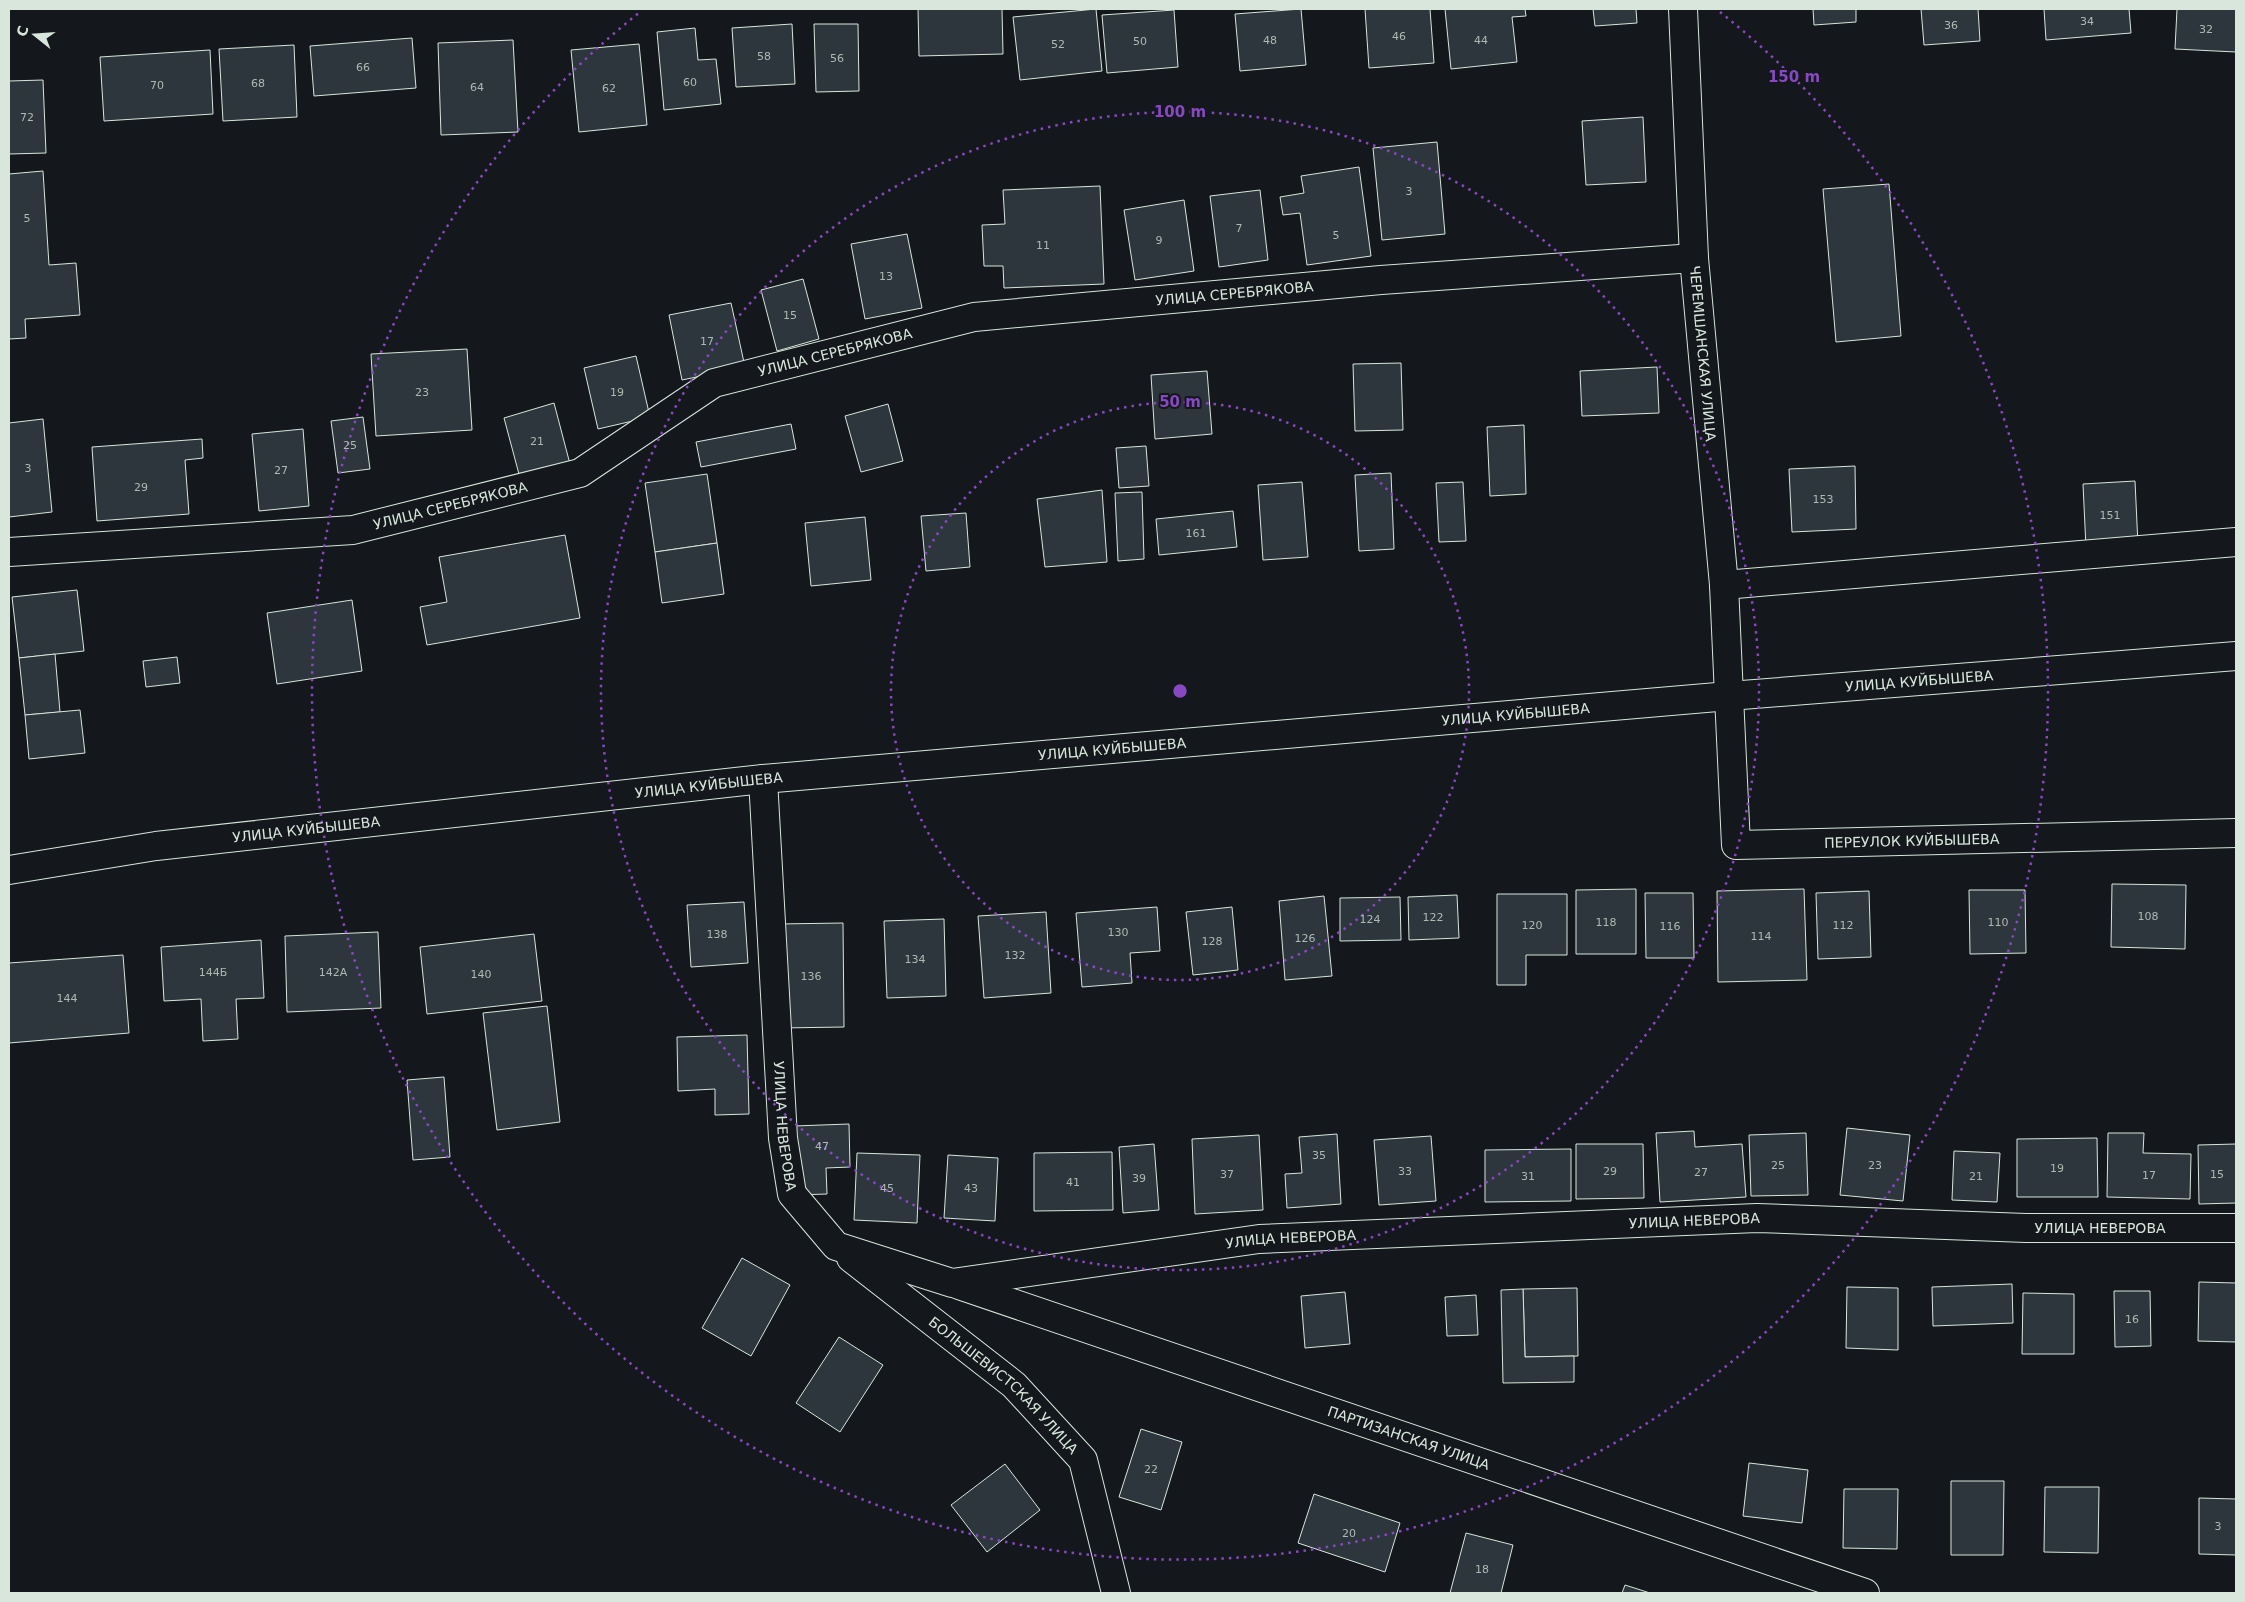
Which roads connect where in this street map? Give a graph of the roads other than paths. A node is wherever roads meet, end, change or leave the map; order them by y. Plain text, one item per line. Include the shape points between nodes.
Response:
1 (1683, 9) edge
2 (1694, 258) junction
3 (2236, 542) edge
4 (9, 552) edge
5 (1724, 585) junction
6 (2227, 657) edge
7 (1729, 696) junction
8 (764, 780) junction
9 (2236, 833) edge
10 (9, 870) edge
11 (2236, 1228) edge
12 (836, 1246) junction
13 (952, 1282) junction
14 (1116, 1593) edge
15 (1865, 1593) edge

1 - 2 street, ЧЕРЕМШАНСКАЯ УЛИЦА
2 - 4 street, УЛИЦА СЕРЕБРЯКОВА via 1381,280 974,317 714,383 580,473 353,530
2 - 5 street, ЧЕРЕМШАНСКАЯ УЛИЦА
3 - 5 street
5 - 7 street, ЧЕРЕМШАНСКАЯ УЛИЦА
6 - 7 street, УЛИЦА КУЙБЫШЕВА
7 - 8 street, УЛИЦА КУЙБЫШЕВА
7 - 9 street, ПЕРЕУЛОК КУЙБЫШЕВА via 1736,844
8 - 10 street, УЛИЦА КУЙБЫШЕВА via 156,846
8 - 12 street, УЛИЦА НЕВЕРОВА via 782,1138 792,1194
11 - 13 street, УЛИЦА НЕВЕРОВА via 2026,1228 1757,1218 1259,1239
12 - 13 street, УЛИЦА НЕВЕРОВА
12 - 14 street, БОЛЬШЕВИСТСКАЯ УЛИЦА via 1014,1385 1083,1460
13 - 15 street, ПАРТИЗАНСКАЯ УЛИЦА

